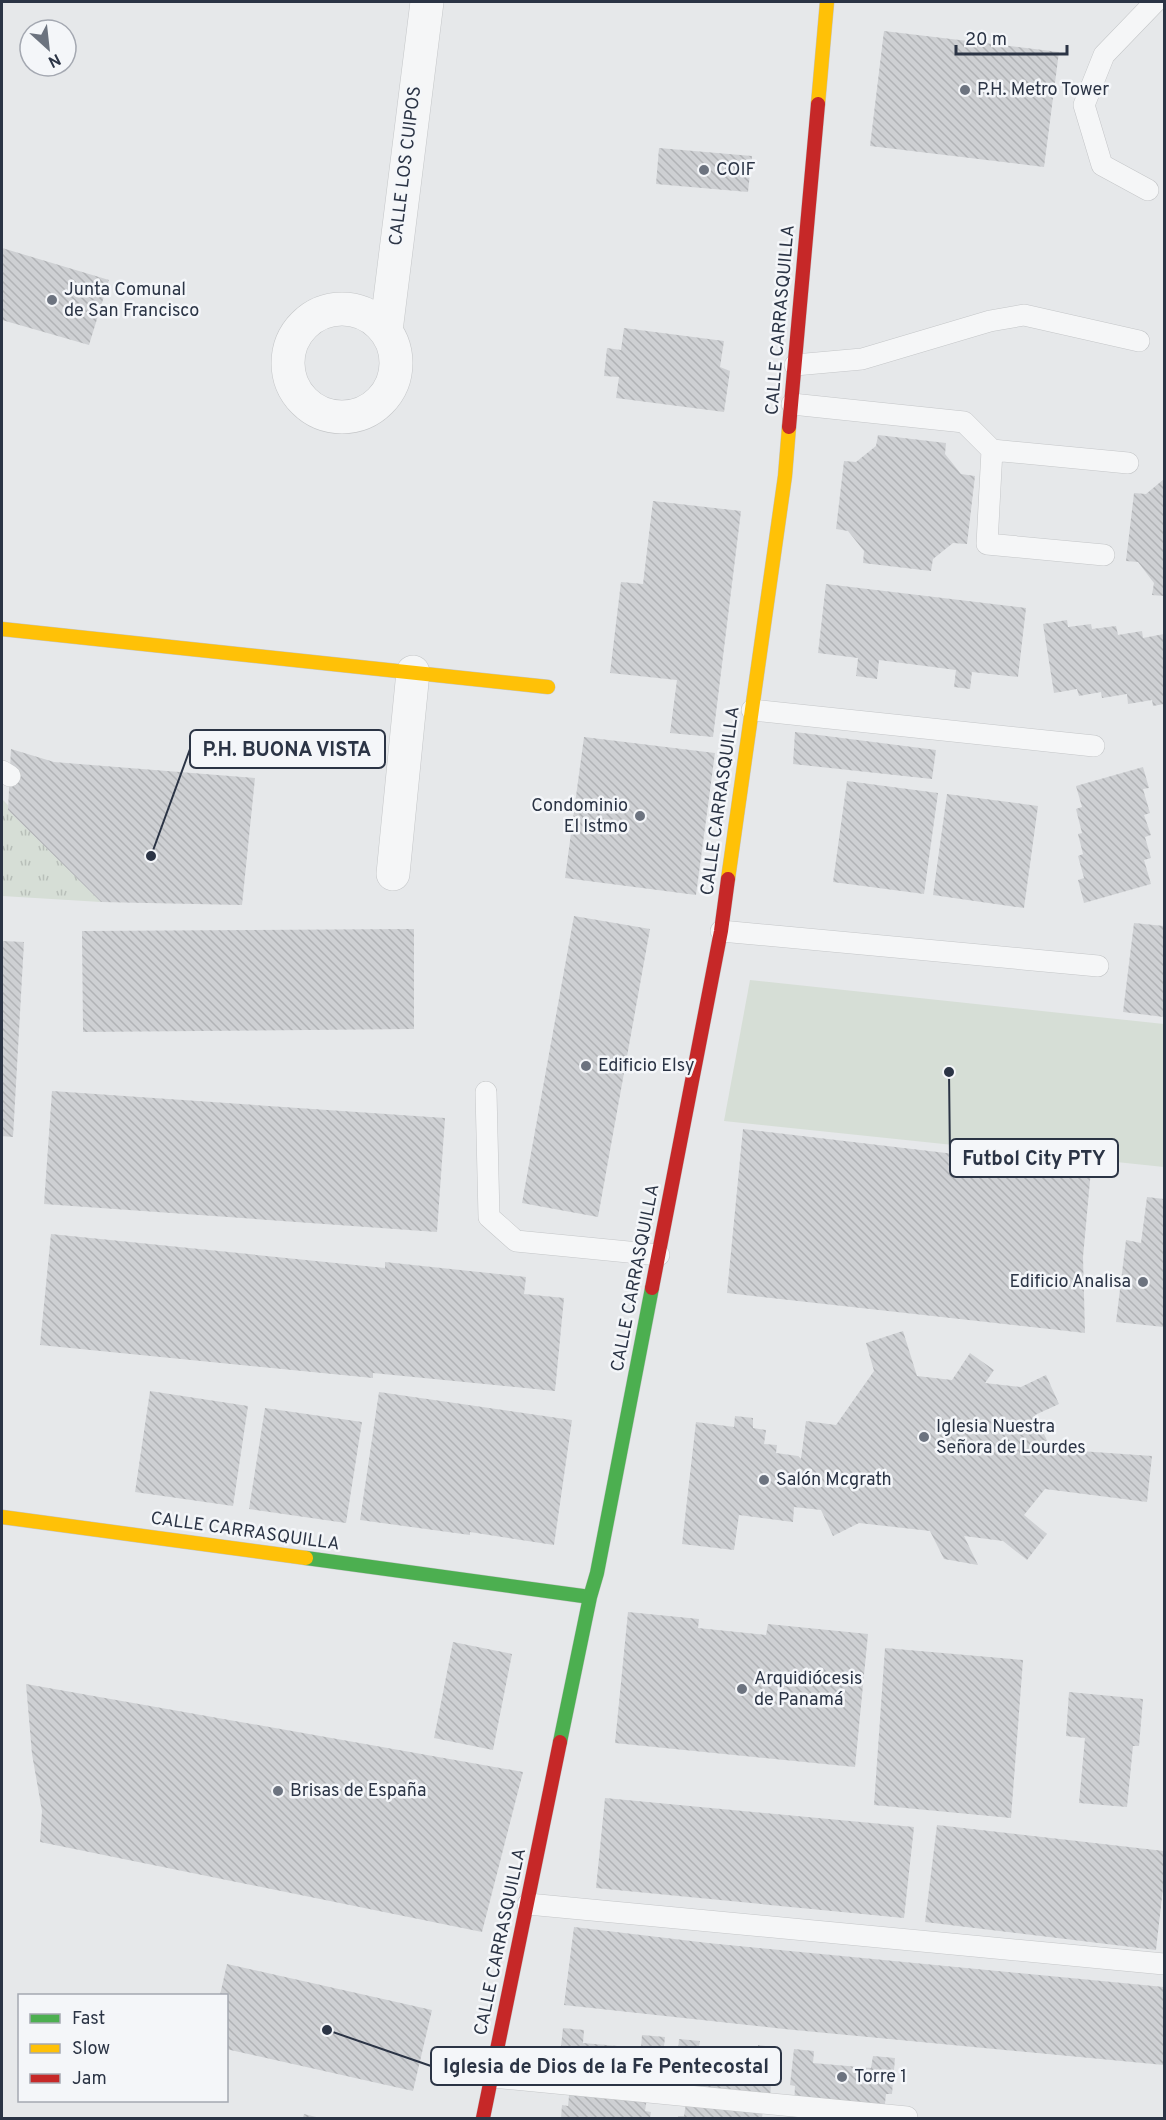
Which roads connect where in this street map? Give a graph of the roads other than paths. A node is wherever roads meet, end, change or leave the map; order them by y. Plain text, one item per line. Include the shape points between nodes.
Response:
1 (427, 2) edge
2 (827, 2) edge
3 (1155, 2) edge
4 (1148, 190) dead end
5 (386, 330) dead end
6 (1139, 341) dead end
7 (795, 365) junction
8 (792, 404) junction
9 (993, 450) junction
10 (1128, 463) dead end
11 (1104, 555) dead end
12 (2, 629) edge
13 (413, 672) junction
14 (548, 687) dead end
15 (752, 710) junction
16 (1094, 746) dead end
17 (393, 874) dead end
18 (721, 931) junction
19 (1098, 966) dead end
20 (486, 1092) dead end
21 (659, 1255) junction
22 (2, 1517) edge
23 (590, 1597) junction
24 (528, 1904) junction
25 (1164, 1964) edge
26 (492, 2077) junction
27 (907, 2117) edge
28 (483, 2118) edge

1 - 5 street, CALLE LOS CUIPOS
2 - 7 street, CALLE CARRASQUILLA
3 - 4 lane via 1104,55 1084,105 1102,165
6 - 7 lane via 1024,315 990,321 862,359
7 - 8 street, CALLE CARRASQUILLA
8 - 9 lane via 964,422
8 - 15 street, CALLE CARRASQUILLA
9 - 10 lane
9 - 11 lane via 987,544
12 - 13 street
13 - 14 street
13 - 17 street
15 - 16 lane
15 - 18 street, CALLE CARRASQUILLA
18 - 19 lane
18 - 21 street, CALLE CARRASQUILLA
20 - 21 lane via 489,1217 516,1241
21 - 23 street, CALLE CARRASQUILLA
22 - 23 street, CALLE CARRASQUILLA
23 - 24 street, CALLE CARRASQUILLA
24 - 25 lane
24 - 26 street, CALLE CARRASQUILLA
26 - 27 lane
26 - 28 street, CALLE CARRASQUILLA

